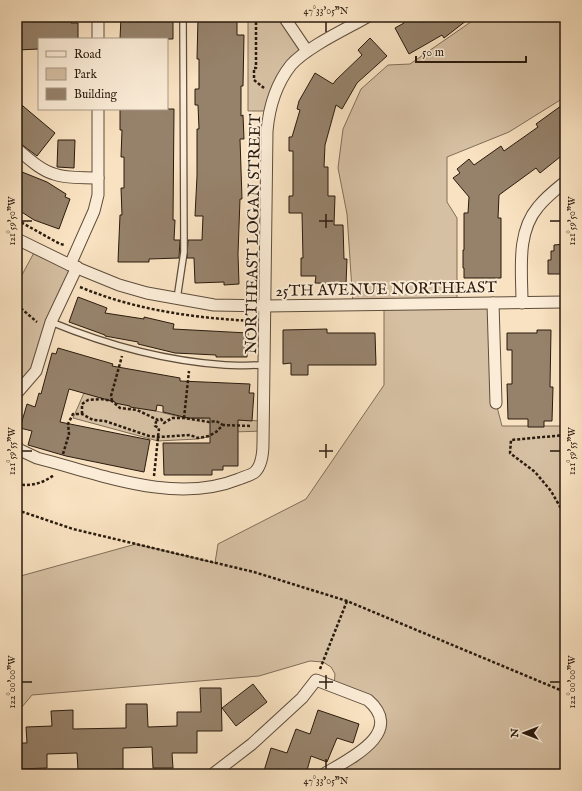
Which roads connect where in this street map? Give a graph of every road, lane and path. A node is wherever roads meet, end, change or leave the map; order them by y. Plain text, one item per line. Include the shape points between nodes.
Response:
1 (98, 17) edge
2 (183, 17) edge
3 (256, 17) edge
4 (284, 17) edge
5 (367, 17) edge
6 (98, 38) edge
7 (307, 51) junction
8 (264, 88) dead end
9 (98, 110) edge
10 (17, 150) edge
11 (98, 178) junction
12 (565, 182) edge
13 (17, 220) edge
14 (17, 239) edge
15 (65, 246) dead end
16 (74, 266) junction
17 (78, 286) dead end
18 (177, 299) junction
19 (565, 302) edge
20 (493, 303) junction
21 (522, 303) junction
22 (17, 305) edge
23 (265, 306) junction
24 (51, 322) junction
25 (39, 325) dead end
26 (253, 328) dead end
27 (125, 348) junction
28 (190, 362) junction
29 (265, 365) junction
30 (17, 393) edge
31 (112, 402) junction
32 (496, 403) dead end
33 (82, 414) junction
34 (184, 418) junction
35 (158, 420) junction
36 (164, 423) junction
37 (223, 425) junction
38 (264, 426) junction
39 (159, 428) junction
40 (565, 435) edge
41 (159, 437) junction
42 (19, 448) edge
43 (60, 464) junction
44 (17, 484) edge
45 (152, 488) junction
46 (17, 510) edge
47 (565, 513) edge
48 (347, 600) junction
49 (316, 680) junction
50 (565, 692) edge
51 (213, 774) edge
52 (324, 774) edge

1 - 6 street
2 - 18 lane via 184,252
3 - 8 path via 254,80
4 - 7 street
5 - 7 street, NORTHEAST LOGAN STREET
7 - 23 street, NORTHEAST LOGAN STREET via 292,64 283,78 269,112
9 - 11 street
10 - 11 street via 54,174
11 - 16 street via 98,195 94,211
12 - 21 street via 537,208 525,231 522,246
13 - 15 path
14 - 16 street, 25TH AVENUE NORTHEAST
16 - 18 street, 25TH AVENUE NORTHEAST via 119,285
16 - 24 street
17 - 26 path via 155,310 212,319 253,321
18 - 23 street, 25TH AVENUE NORTHEAST via 214,304
19 - 21 street, 25TH AVENUE NORTHEAST
20 - 21 street, 25TH AVENUE NORTHEAST
20 - 23 street, 25TH AVENUE NORTHEAST
20 - 32 street
22 - 25 path
23 - 29 street, NORTHEAST LOGAN STREET
24 - 27 lane
24 - 30 street via 36,371
27 - 28 lane
27 - 31 path via 111,396
28 - 29 lane via 227,366
28 - 34 path
29 - 38 street, NORTHEAST LOGAN STREET
31 - 33 path via 88,400 82,404
31 - 35 path via 120,408 137,410
33 - 41 path via 93,420 105,421
33 - 43 path via 73,414 68,424 69,434
34 - 36 path via 172,418
34 - 37 path via 216,421
35 - 36 path via 161,419
35 - 39 path via 155,426
36 - 39 path
37 - 38 path
37 - 41 path via 209,436 198,438 190,434
38 - 45 street, NORTHEAST LOGAN STREET via 261,462 255,472 212,488
39 - 41 path
40 - 47 path via 511,440 510,453 535,472
41 - 45 path
42 - 43 street via 37,458
43 - 44 path via 54,475 41,483 23,486
43 - 45 street
46 - 48 path via 73,529 254,572
48 - 49 path
48 - 50 path
49 - 51 street via 302,698 252,744
49 - 52 street via 368,700 375,706 381,722 376,738 354,756

